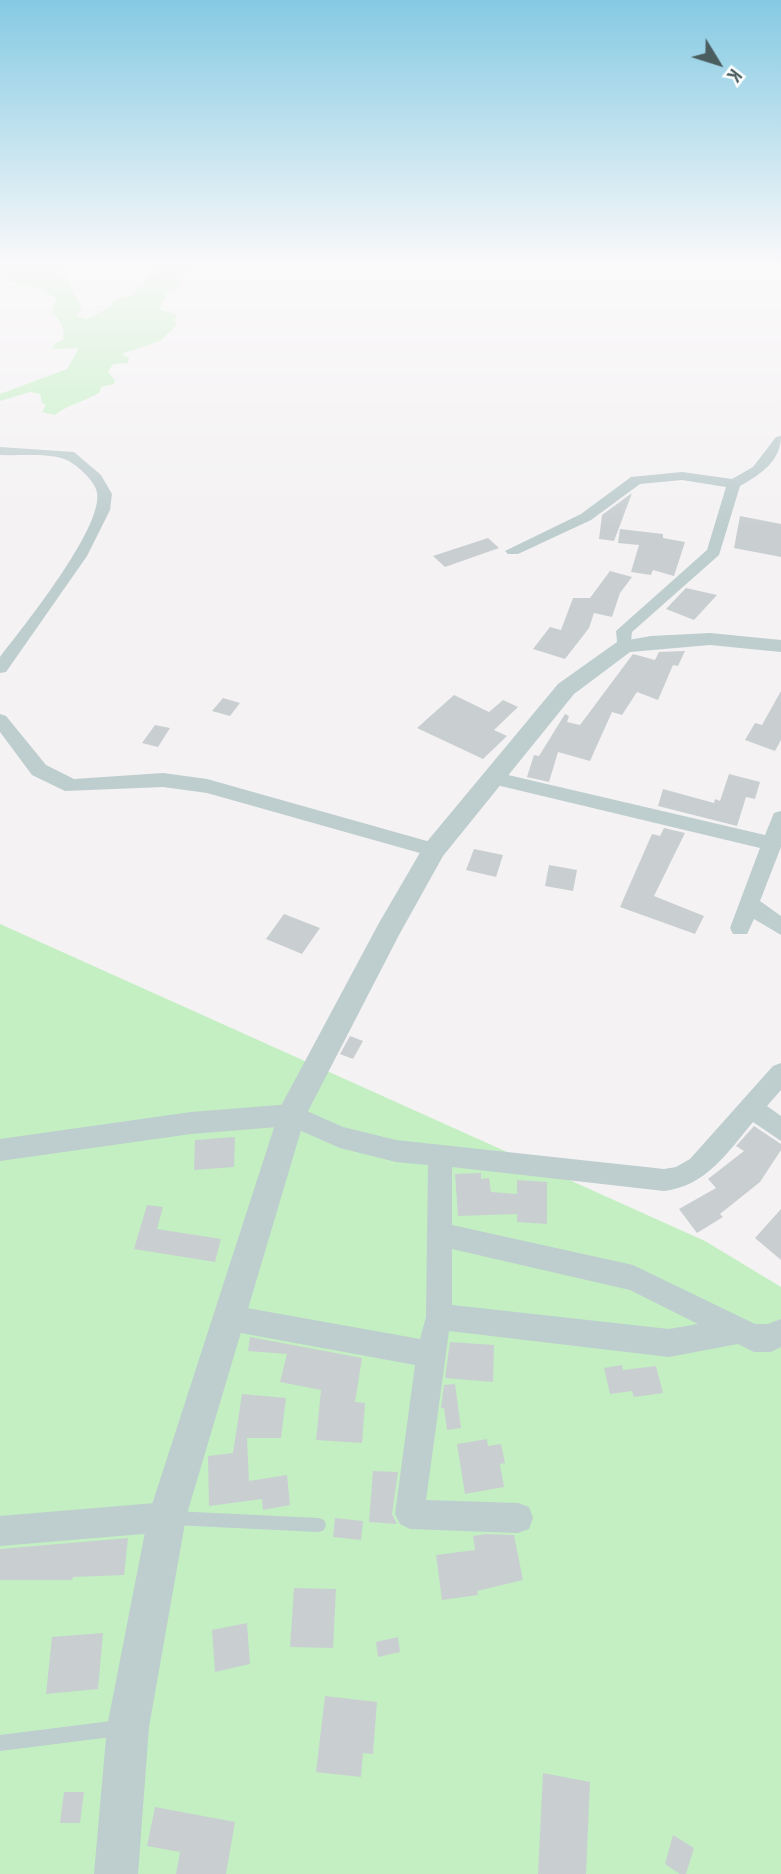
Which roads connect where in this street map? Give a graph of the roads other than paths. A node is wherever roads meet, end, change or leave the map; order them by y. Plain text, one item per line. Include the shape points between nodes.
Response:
1 (781, 440) edge
2 (0, 452) edge
3 (734, 484) junction
4 (513, 551) dead end
5 (781, 646) edge
6 (624, 647) junction
7 (0, 667) edge
8 (0, 720) edge
9 (491, 777) junction
10 (781, 818) edge
11 (773, 844) junction
12 (434, 850) junction
13 (750, 905) junction
14 (781, 927) edge
15 (740, 928) dead end
16 (781, 1073) edge
17 (751, 1107) junction
18 (292, 1115) junction
19 (781, 1130) edge
20 (0, 1150) edge
21 (440, 1155) junction
22 (441, 1234) junction
23 (439, 1317) junction
24 (230, 1318) junction
25 (738, 1331) junction
26 (781, 1332) edge
27 (430, 1354) junction
28 (167, 1517) junction
29 (518, 1518) dead end
30 (319, 1525) dead end
31 (0, 1531) edge
32 (128, 1727) junction
33 (0, 1743) edge
34 (116, 1874) edge

1 - 3 street via 758,470
2 - 7 street via 69,455 100,483 105,509 60,585
3 - 4 street via 682,476 636,480 586,517
3 - 6 street via 715,552 624,631
5 - 6 street via 710,639
6 - 9 street via 566,689
8 - 12 street via 39,770 72,786 163,780 207,786
9 - 11 street
9 - 12 street
10 - 11 street
11 - 13 street
12 - 18 street
13 - 14 street
13 - 15 street
16 - 17 street
17 - 19 street
17 - 21 street via 699,1167 672,1179
18 - 20 street via 191,1123
18 - 21 street via 340,1137 396,1151
18 - 24 street
21 - 22 street
22 - 23 street
22 - 25 street via 634,1278
23 - 25 street via 669,1343
23 - 27 street
24 - 27 street
24 - 28 street
25 - 26 street via 754,1338 771,1338
27 - 29 street via 410,1514
28 - 30 lane
28 - 31 street
28 - 32 street
32 - 33 lane
32 - 34 street

